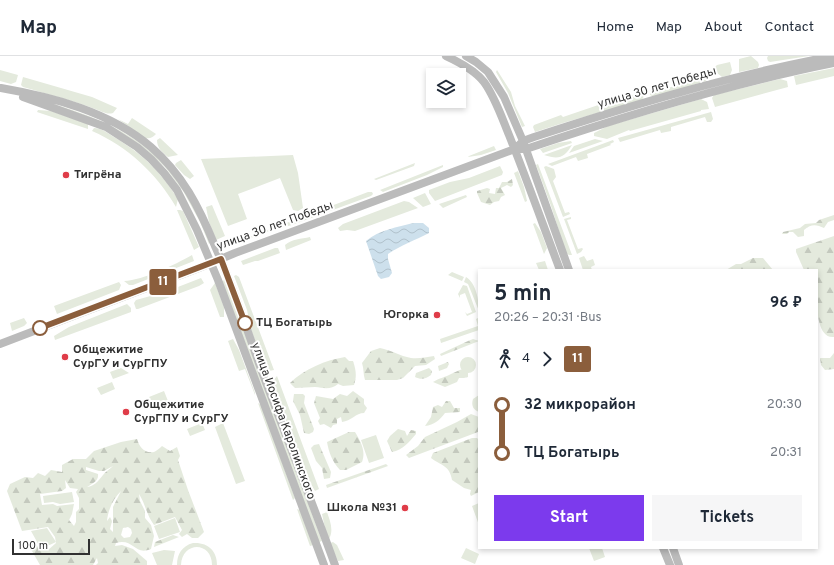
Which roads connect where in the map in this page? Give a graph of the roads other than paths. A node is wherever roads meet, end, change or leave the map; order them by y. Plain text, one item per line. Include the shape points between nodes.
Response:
1 (446, 56) edge
2 (466, 56) edge
3 (834, 56) edge
4 (834, 63) edge
5 (1, 88) edge
6 (525, 145) junction
7 (515, 149) junction
8 (221, 259) junction
9 (211, 263) junction
10 (560, 269) edge
11 (569, 269) edge
12 (0, 344) edge
13 (663, 549) edge
14 (673, 549) edge
15 (324, 565) edge
16 (334, 565) edge
17 (670, 565) edge
18 (679, 565) edge

1 - 7 main road via 464,65 484,82
2 - 6 main road via 488,72 495,81
3 - 6 main road, улица 30 лет Победы via 715,83 578,123
4 - 6 main road, улица 30 лет Победы via 707,92
5 - 8 main road, улица Иосифа Каролинского via 49,99 96,114 110,120 146,144 168,163 184,184 200,210
5 - 9 main road, улица Иосифа Каролинского via 106,127 142,151 177,190
6 - 7 main road, улица 30 лет Победы
6 - 11 main road
7 - 8 main road, улица 30 лет Победы
7 - 10 main road
8 - 9 main road, улица 30 лет Победы
8 - 16 main road, улица Иосифа Каролинского
9 - 12 main road, улица 30 лет Победы
9 - 15 main road, улица Иосифа Каролинского
13 - 17 main road
14 - 18 main road

